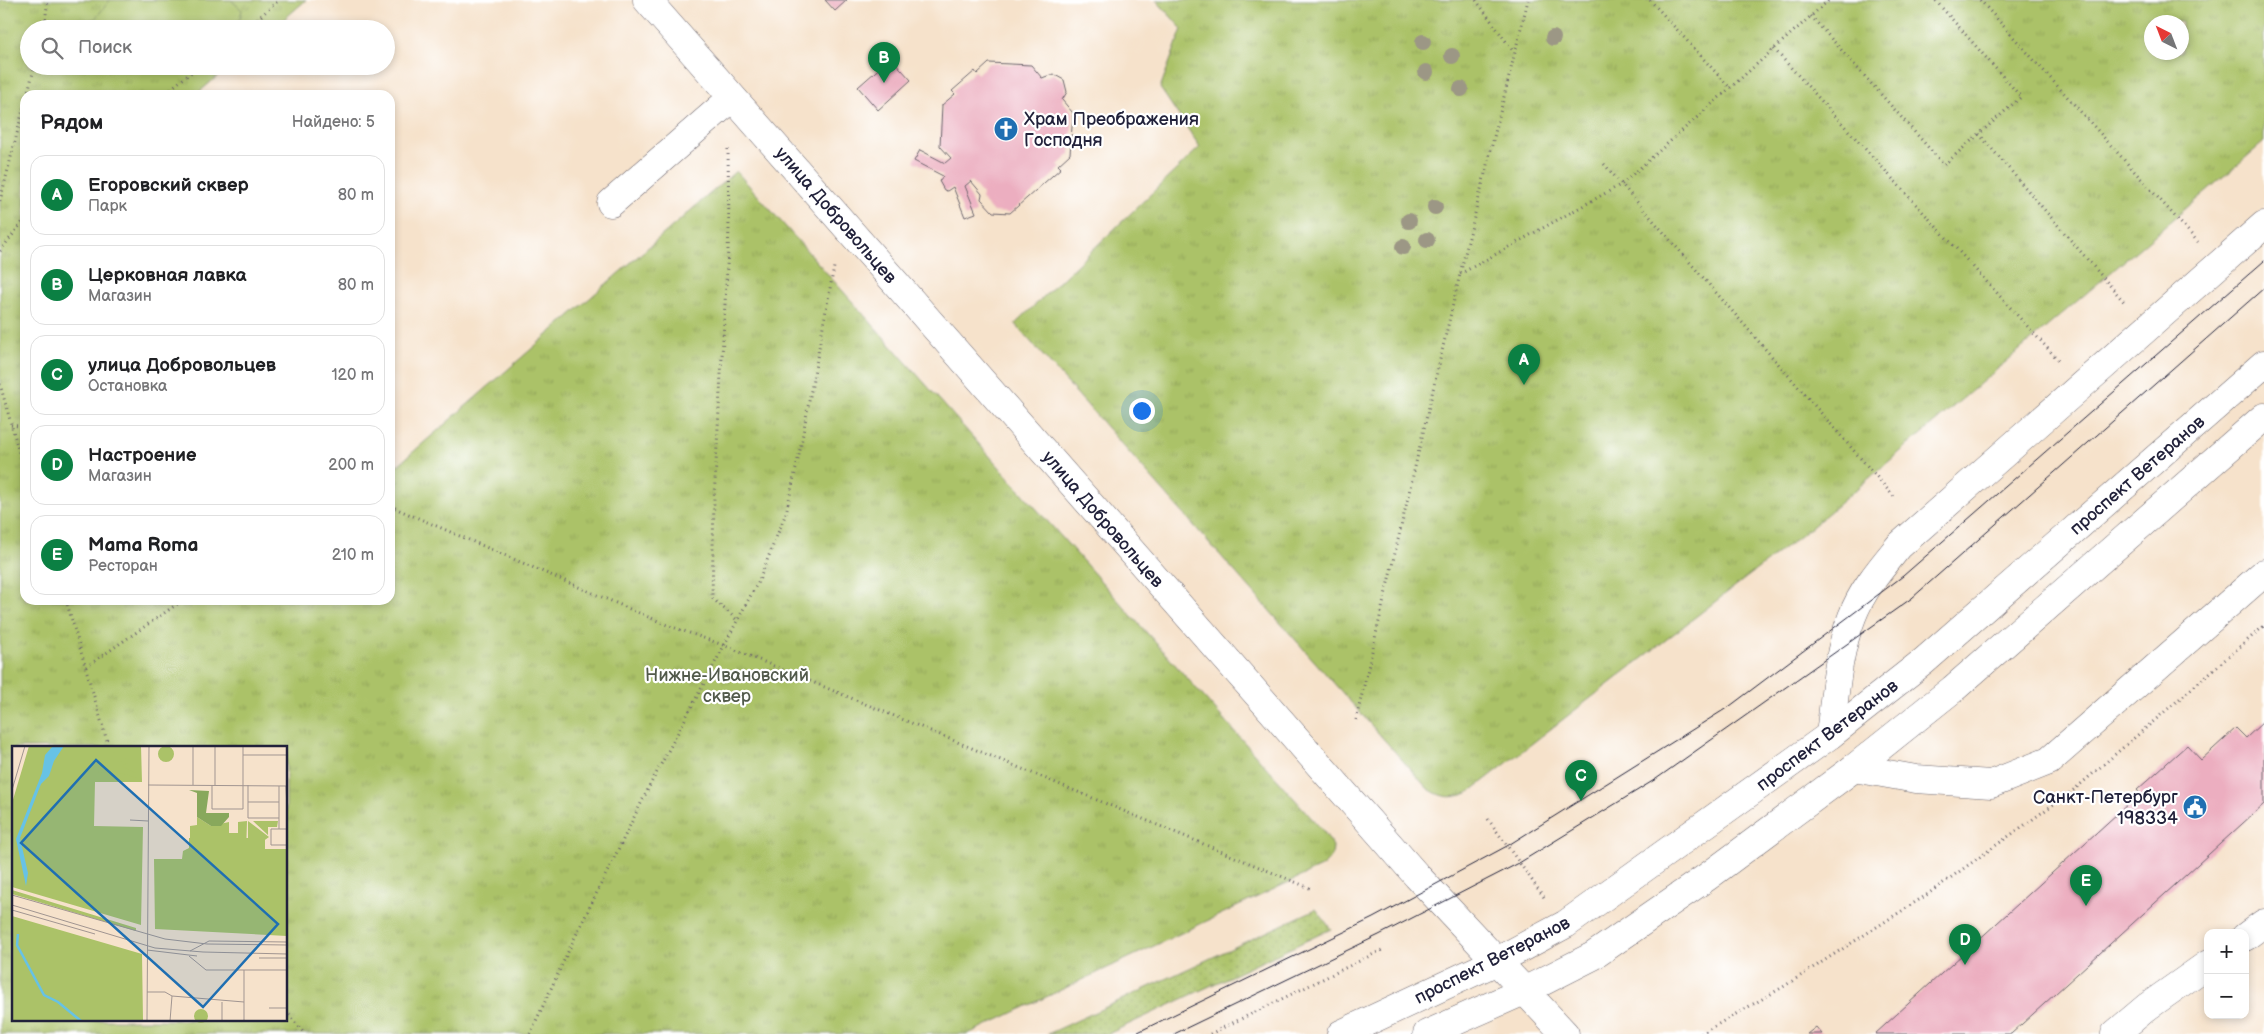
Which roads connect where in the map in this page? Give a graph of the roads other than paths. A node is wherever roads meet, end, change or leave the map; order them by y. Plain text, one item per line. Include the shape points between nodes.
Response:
1 (647, 0) edge
2 (732, 98) junction
3 (611, 203) dead end
4 (2264, 225) edge
5 (2264, 364) edge
6 (2264, 417) edge
7 (2264, 573) edge
8 (1830, 735) junction
9 (1854, 768) junction
10 (2264, 923) edge
11 (2249, 934) edge
12 (1497, 961) junction
13 (2204, 967) edge
14 (1524, 991) junction
15 (1341, 1034) edge
16 (1427, 1034) edge
17 (1564, 1034) edge
18 (2115, 1034) edge

1 - 2 street, улица Добровольцев
2 - 3 street
2 - 12 street, улица Добровольцев via 1417,876
4 - 8 street via 1899,546 1873,578 1852,616 1842,646
5 - 8 street, проспект Ветеранов via 1924,661
6 - 9 street, проспект Ветеранов via 1953,689
7 - 9 street via 2049,761 1991,784 1916,779
8 - 12 street, проспект Ветеранов via 1566,924
9 - 14 street, проспект Ветеранов via 1707,877 1593,956
10 - 11 street
12 - 14 street, улица Добровольцев
12 - 15 street, проспект Ветеранов
13 - 18 street
14 - 16 street, проспект Ветеранов
14 - 17 street, улица Добровольцев

